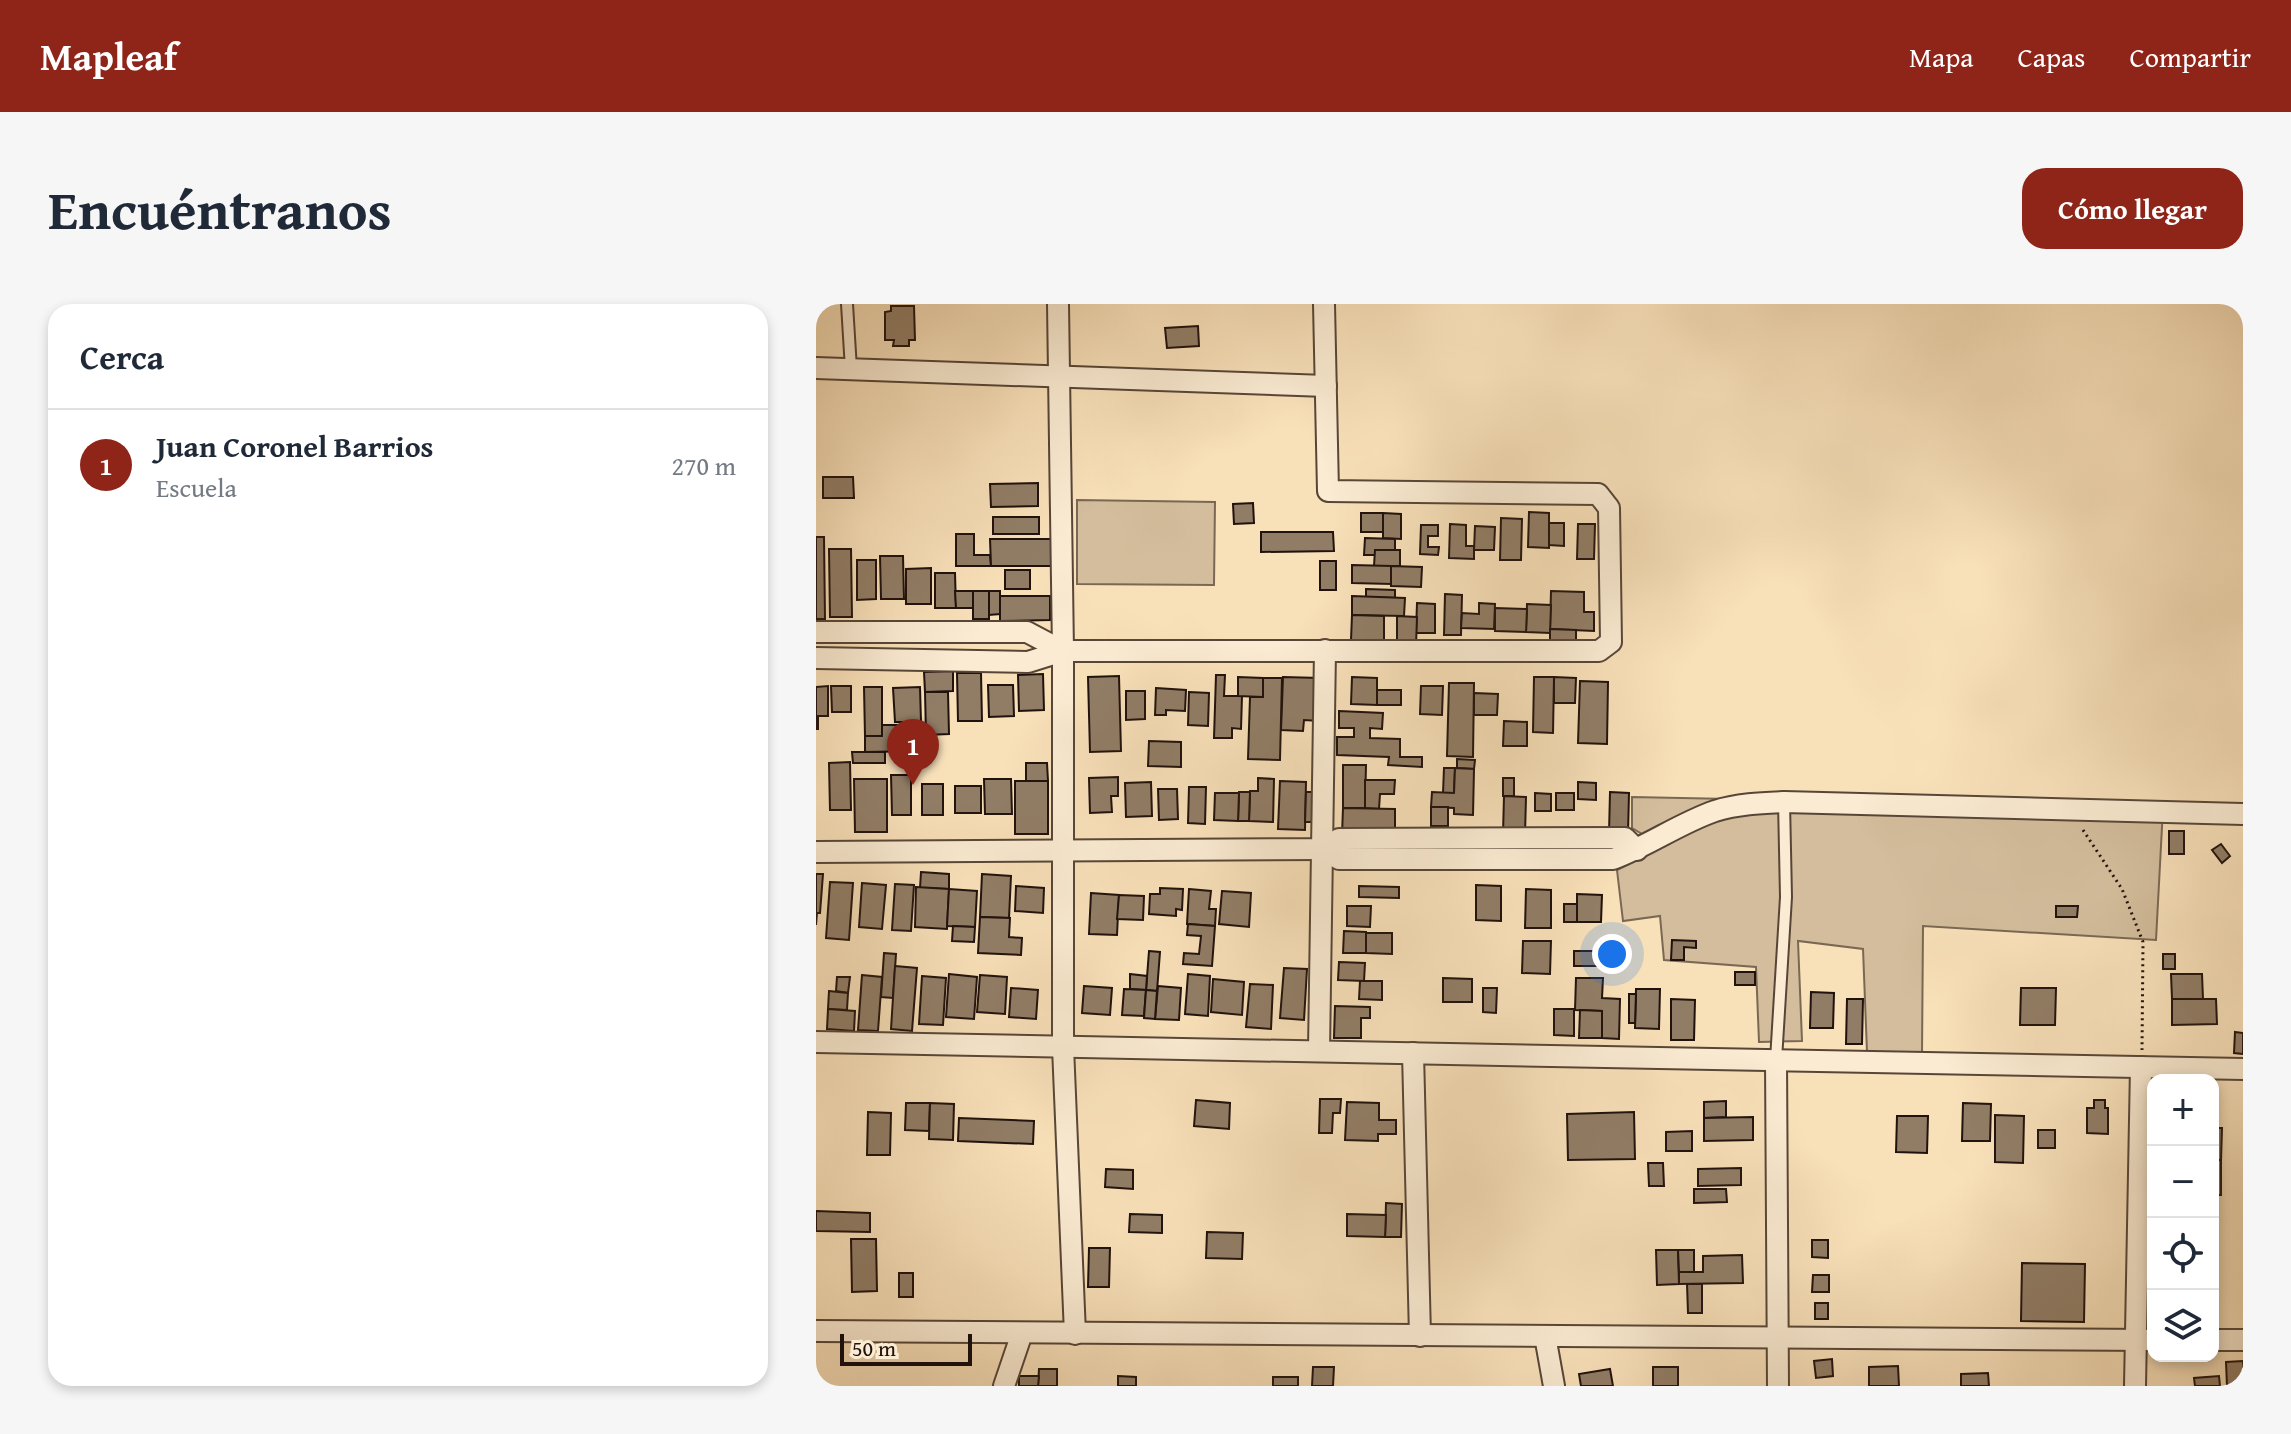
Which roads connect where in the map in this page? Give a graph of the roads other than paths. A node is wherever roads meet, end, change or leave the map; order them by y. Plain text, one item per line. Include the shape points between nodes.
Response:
1 (847, 304) edge
2 (1058, 304) edge
3 (1324, 304) edge
4 (816, 368) edge
5 (851, 369) junction
6 (1059, 377) junction
7 (1326, 386) junction
8 (816, 632) edge
9 (1325, 650) junction
10 (1063, 651) junction
11 (816, 658) edge
12 (1784, 802) junction
13 (2243, 814) edge
14 (1323, 849) junction
15 (1062, 850) junction
16 (816, 852) edge
17 (816, 1042) edge
18 (1063, 1047) junction
19 (1319, 1051) junction
20 (1413, 1053) junction
21 (1776, 1060) junction
22 (2141, 1067) junction
23 (2243, 1069) edge
24 (816, 1331) edge
25 (1022, 1333) junction
26 (1075, 1334) junction
27 (1420, 1336) junction
28 (1545, 1336) junction
29 (1778, 1337) junction
30 (2144, 1340) edge
31 (2219, 1340) edge
32 (2243, 1340) edge
33 (1004, 1386) edge
34 (1554, 1386) edge
35 (1778, 1386) edge
36 (2135, 1386) edge

1 - 5 lane
2 - 6 street
3 - 7 street
4 - 5 street
5 - 6 street
6 - 7 street
6 - 10 street
7 - 9 street via 1328,491 1598,494 1609,508 1611,642 1599,651
8 - 10 street via 1027,632
9 - 10 street
9 - 14 street
10 - 11 street via 1028,662
10 - 15 street
12 - 13 street
12 - 14 street via 1715,811 1613,859 1339,859
12 - 21 lane via 1786,897
14 - 15 street
14 - 19 street
15 - 16 street
15 - 18 street
17 - 18 street
18 - 19 street
18 - 26 street
19 - 20 street
20 - 21 street
20 - 27 street
21 - 22 street
21 - 29 street
22 - 23 street
22 - 30 street
24 - 25 street
25 - 26 street
25 - 33 street
26 - 27 street
27 - 28 street
28 - 29 street
28 - 34 street
29 - 30 street
29 - 35 street
30 - 36 street
31 - 32 street

